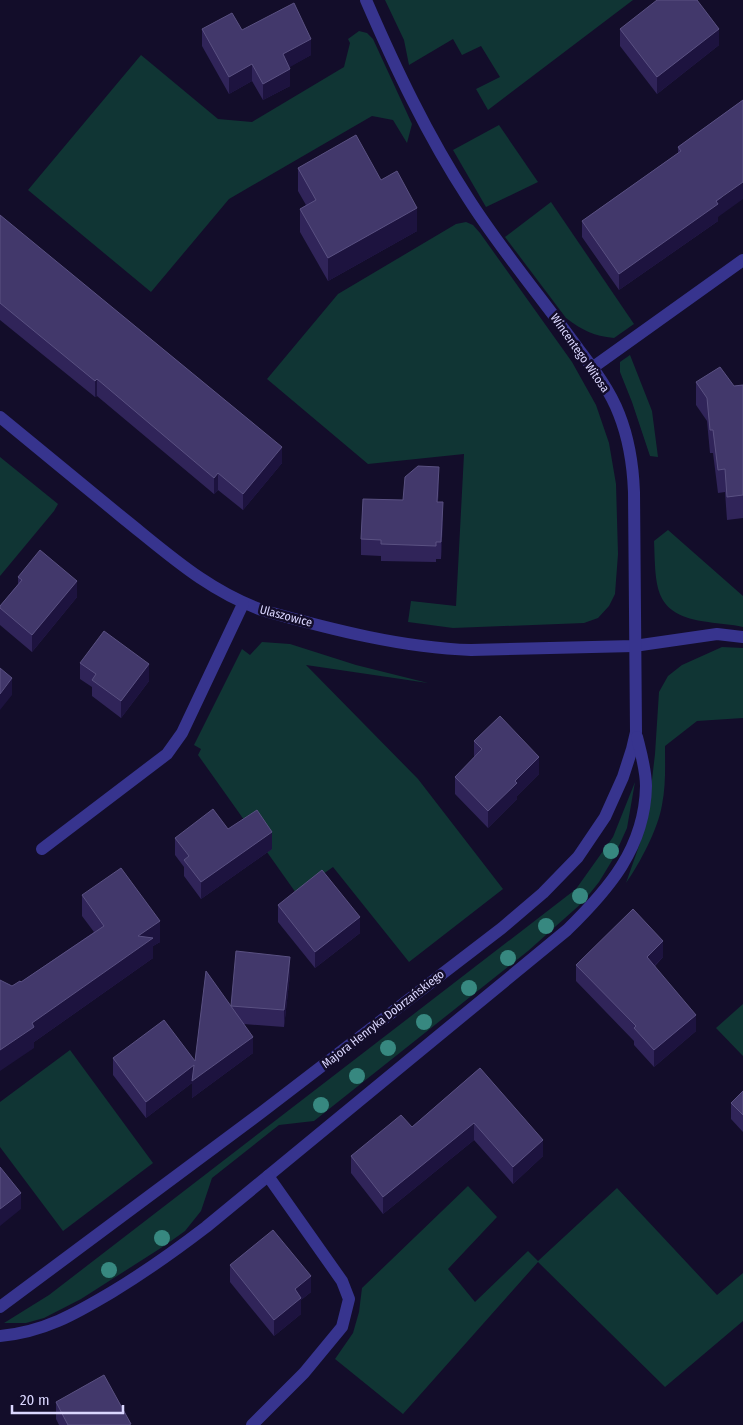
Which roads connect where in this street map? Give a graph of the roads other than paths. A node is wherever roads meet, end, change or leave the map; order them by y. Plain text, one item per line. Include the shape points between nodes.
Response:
1 (366, 0) edge
2 (743, 260) edge
3 (592, 368) junction
4 (0, 417) edge
5 (243, 604) junction
6 (743, 637) edge
7 (634, 646) junction
8 (636, 732) junction
9 (42, 849) dead end
10 (268, 1176) junction
11 (0, 1308) edge
12 (0, 1336) edge
13 (252, 1425) edge

1 - 3 street, Wincentego Witosa via 407,92 440,152 497,243
2 - 3 street
3 - 7 street, Wincentego Witosa via 619,414 633,471
4 - 5 street, Ulaszowice via 181,564
5 - 7 street, Ulaszowice via 405,644 446,650
5 - 9 street via 182,733 167,754
6 - 7 street via 717,634
7 - 8 street, Majora Henryka Dobrzańskiego
8 - 10 street via 645,772 642,815 634,845 598,899 567,930
8 - 11 street, Majora Henryka Dobrzańskiego via 623,777 605,817 578,857 543,893 262,1112
10 - 12 street via 144,1273 49,1326
10 - 13 street via 342,1281 349,1299 342,1327 304,1373

